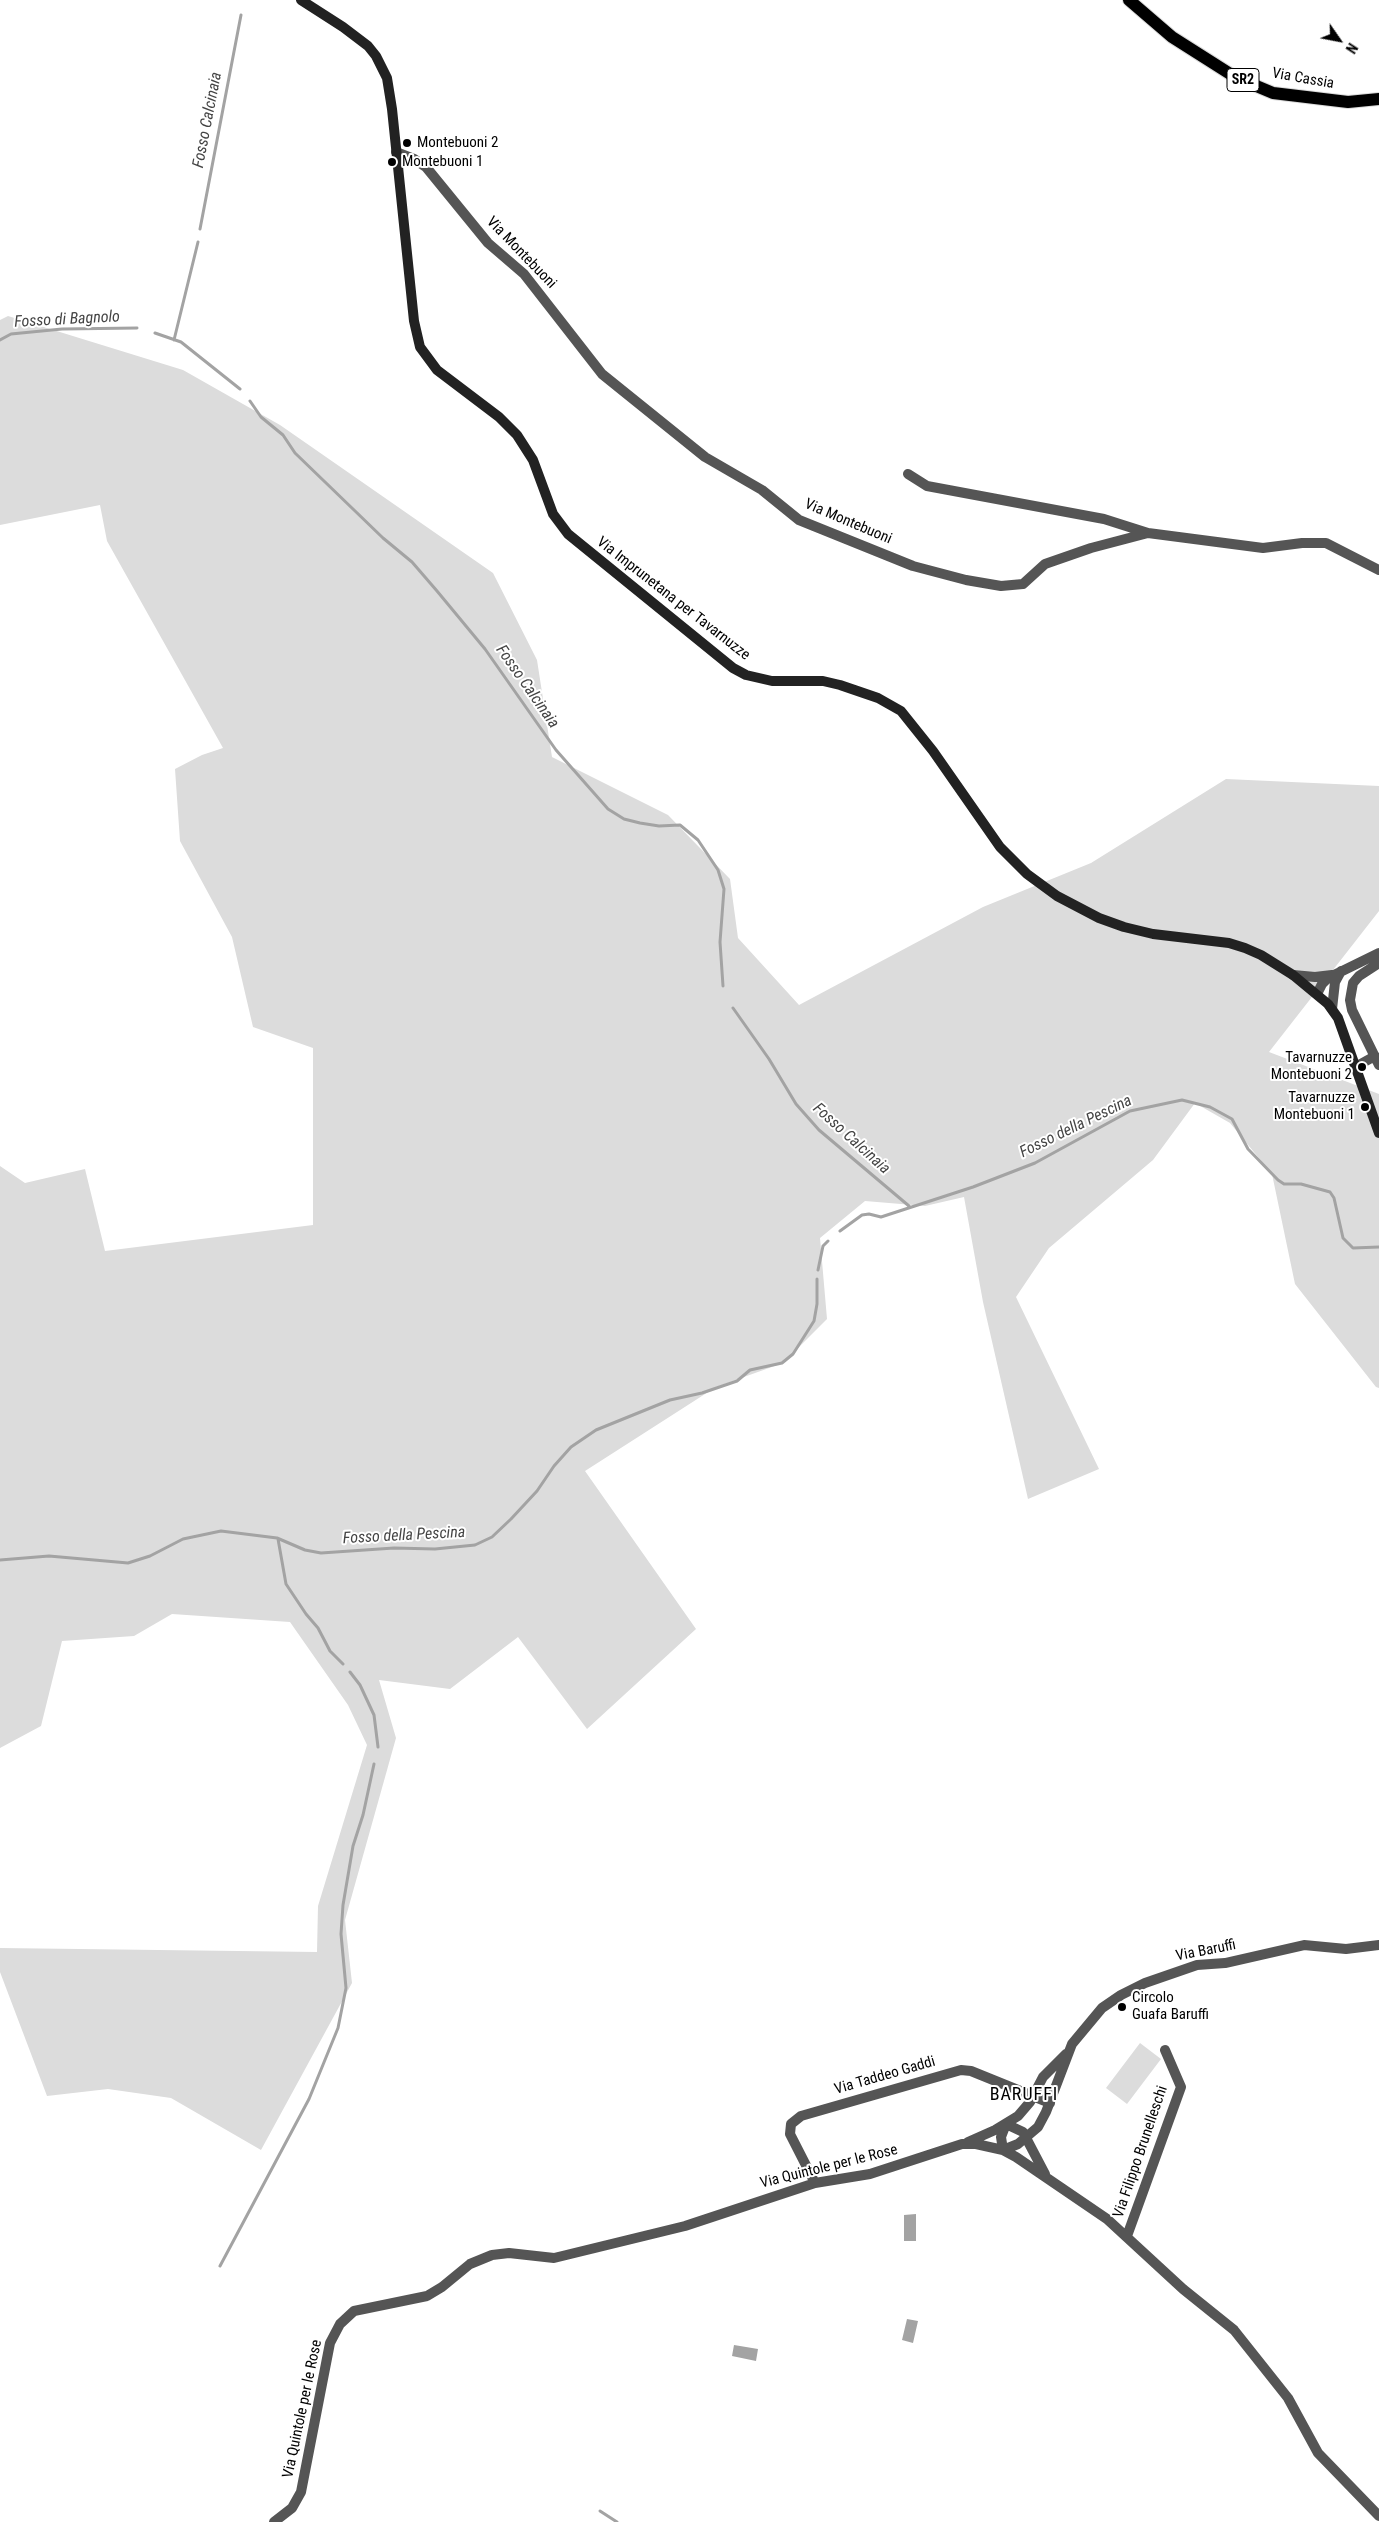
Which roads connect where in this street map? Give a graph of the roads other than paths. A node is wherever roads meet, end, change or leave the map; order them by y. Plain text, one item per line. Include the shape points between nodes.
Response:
1 (301, 0) edge
2 (1129, 0) edge
3 (1379, 99) edge
4 (396, 152) junction
5 (908, 474) dead end
6 (1148, 533) junction
7 (1379, 570) edge
8 (1379, 953) edge
9 (1379, 963) edge
10 (1293, 975) junction
11 (1336, 976) junction
12 (1317, 994) junction
13 (1332, 1009) junction
14 (1377, 1061) edge
15 (1356, 1066) junction
16 (1379, 1133) edge
17 (1379, 1945) edge
18 (1166, 2050) dead end
19 (1068, 2052) junction
20 (1034, 2097) junction
21 (1050, 2103) junction
22 (1006, 2124) junction
23 (1027, 2137) junction
24 (962, 2144) junction
25 (1003, 2150) junction
26 (1046, 2176) junction
27 (816, 2183) junction
28 (1127, 2236) junction
29 (1379, 2516) edge
30 (274, 2522) edge

1 - 4 main road, Via Imprunetana per Tavarnuzze via 358,37 376,56 390,91
2 - 3 main road, Via Cassia / SR2 via 1188,47 1235,77 1273,93 1348,102
4 - 6 street, Via Montebuoni via 426,167 488,243 524,274 602,374 705,457 762,490 799,520 914,566 1001,586 1023,584 1046,564
4 - 10 main road, Via Imprunetana per Tavarnuzze via 414,321 420,347 437,370 492,411 517,435 533,460 553,514 568,534 733,668 751,677 772,681 823,681 840,685 878,698 900,711 934,750 1015,864 1057,896 1124,927 1245,948
5 - 6 street via 927,486 1104,519
6 - 7 street, Via Montebuoni via 1264,548 1326,543
8 - 11 street
9 - 14 street via 1353,983 1350,1000
10 - 11 street
10 - 12 main road, Via Imprunetana per Tavarnuzze
11 - 12 street
11 - 13 street
12 - 13 main road, Via Imprunetana per Tavarnuzze
13 - 15 main road, Via Imprunetana per Tavarnuzze
14 - 15 street
15 - 16 main road, Via Imprunetana per Tavarnuzze
17 - 19 street, Via Baruffi via 1346,1949 1304,1945 1170,1973 1121,1995 1102,2008 1082,2029
18 - 28 street, Via Filippo Brunelleschi via 1181,2087
19 - 20 street, Via Baruffi via 1043,2077
19 - 21 street, Via Baruffi
20 - 21 street, Via Taddeo Gaddi
20 - 22 street, Via Baruffi
20 - 27 street, Via Taddeo Gaddi via 971,2071 961,2070 796,2118 791,2124 790,2134
21 - 23 street, Via Baruffi via 1038,2127
22 - 23 street via 1019,2129
22 - 24 street, Via Baruffi
22 - 25 street via 1001,2137
23 - 25 street, Via Baruffi
23 - 26 street
24 - 25 street, Via Quintole per le Rose
24 - 27 street, Via Quintole per le Rose via 870,2174
25 - 26 street, Via Quintole per le Rose
26 - 28 street, Via Quintole per le Rose
27 - 30 street, Via Quintole per le Rose via 685,2226 554,2258 509,2253 492,2255 470,2264 426,2296 349,2314 330,2343 301,2492 292,2508
28 - 29 street, Via Quintole per le Rose via 1183,2289 1234,2330 1288,2398 1318,2453

